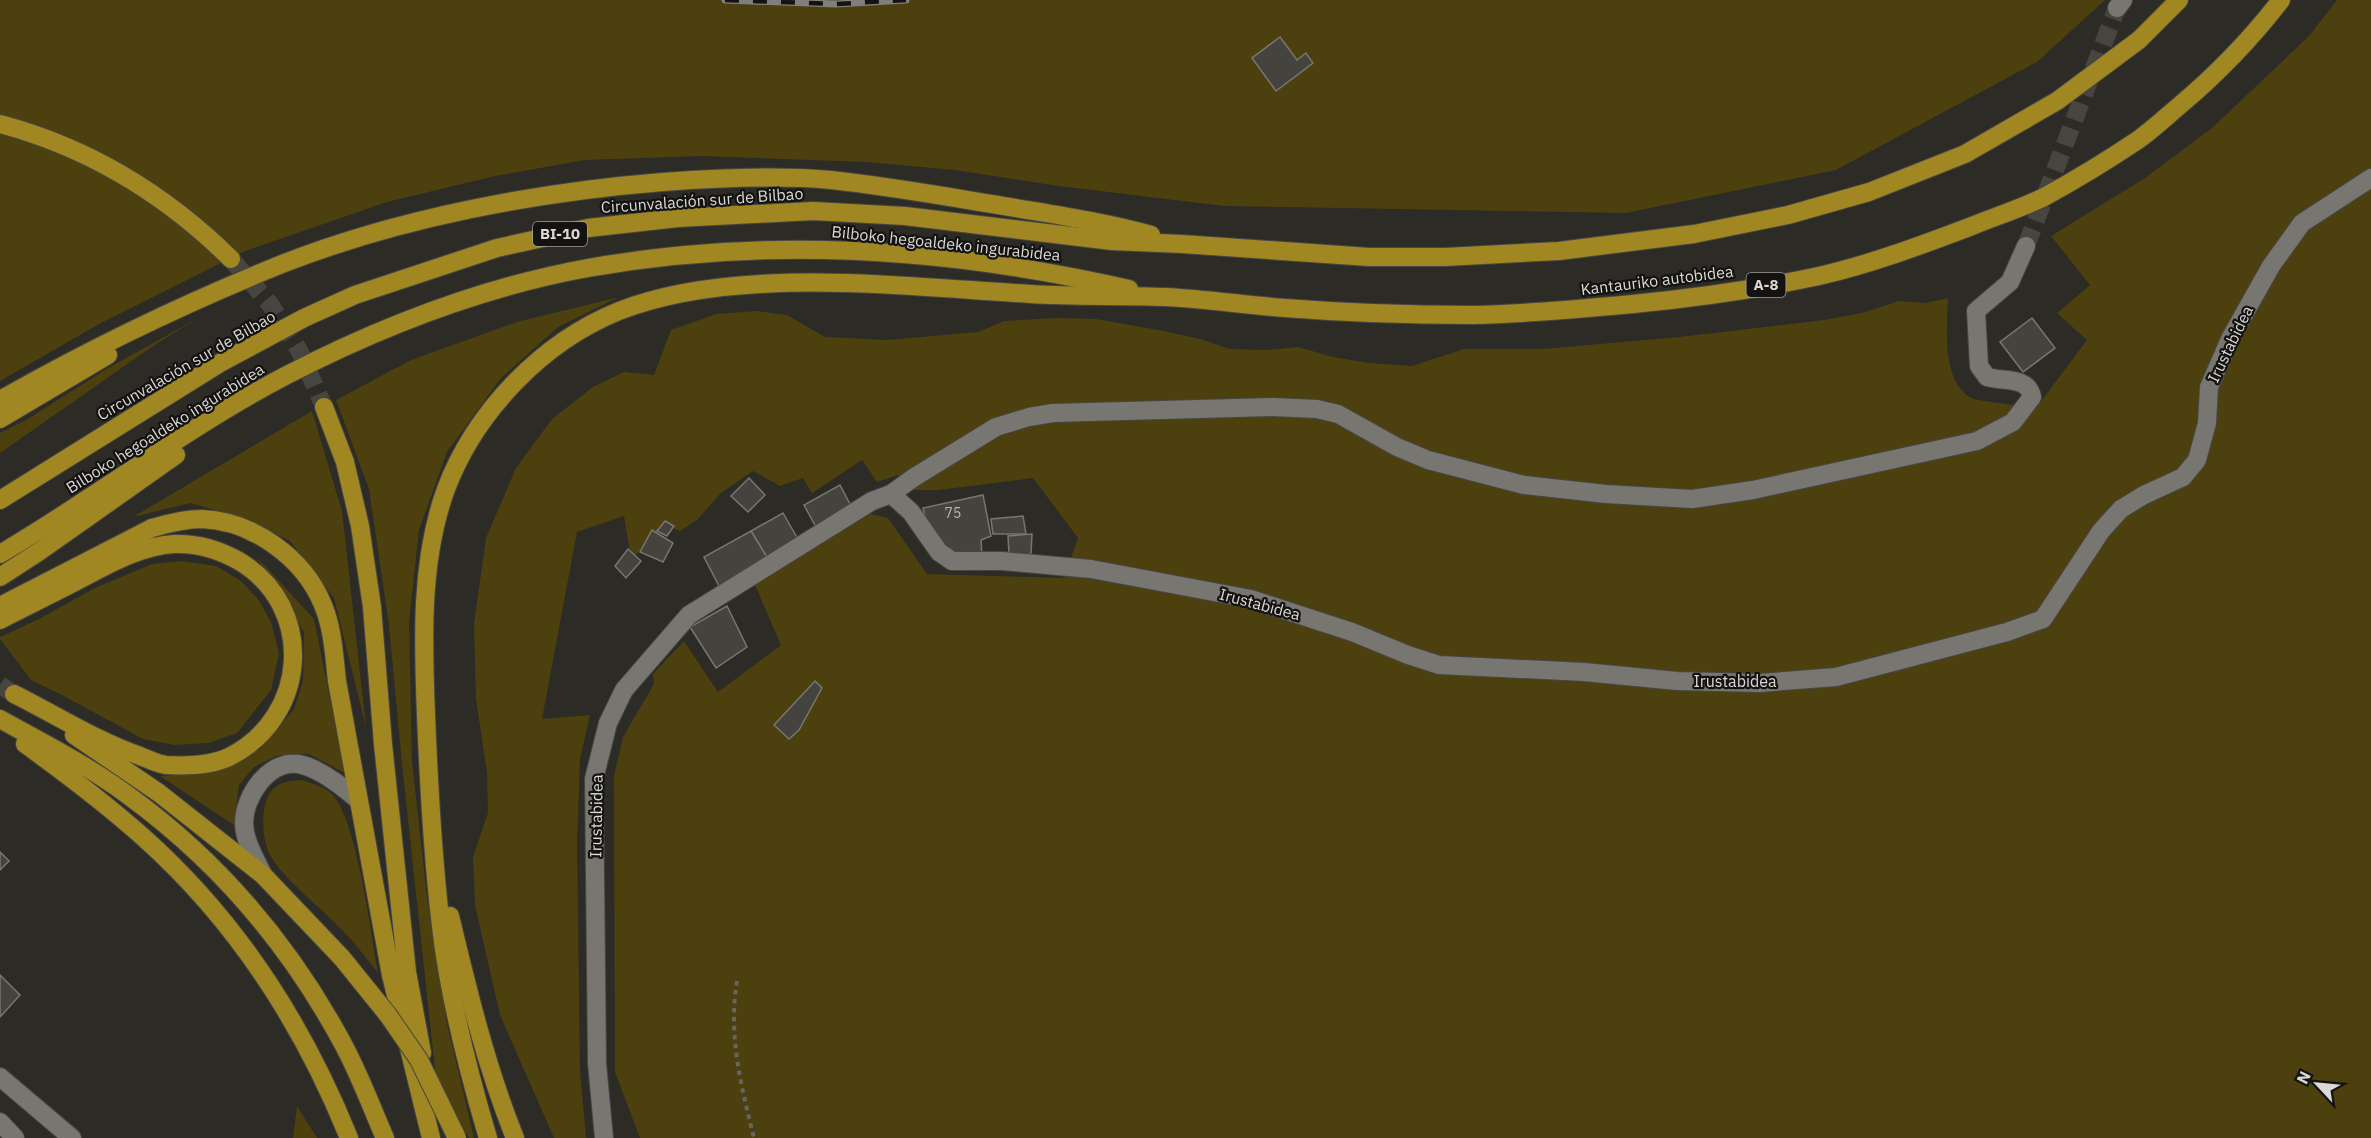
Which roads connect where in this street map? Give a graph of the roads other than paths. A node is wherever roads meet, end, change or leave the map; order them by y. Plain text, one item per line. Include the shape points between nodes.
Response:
1 (2179, 0) edge
2 (2281, 0) edge
3 (0, 124) edge
4 (2371, 178) edge
5 (1182, 243) junction
6 (2026, 246) tunnel mouth
7 (231, 259) tunnel mouth
8 (1166, 297) junction
9 (192, 304) junction
10 (284, 377) junction
11 (0, 400) edge
12 (324, 407) tunnel mouth
13 (0, 419) edge
14 (891, 494) junction
15 (0, 500) edge
16 (0, 554) edge
17 (0, 578) edge
18 (0, 606) edge
19 (0, 620) edge
20 (0, 719) edge
21 (357, 799) junction
22 (435, 853) junction
23 (263, 875) junction
24 (0, 1077) edge
25 (0, 1122) edge
26 (15, 1138) edge
27 (72, 1138) edge
28 (349, 1138) edge
29 (385, 1138) edge
30 (433, 1138) edge
31 (457, 1138) edge
32 (488, 1138) edge
33 (515, 1138) edge
34 (604, 1138) edge

1 - 5 highway via 2139,40 2057,101 1965,154 1869,192 1788,215 1694,234 1559,251 1445,257 1369,256
2 - 8 highway, Kantauriko autobidea / A-8 via 2253,35 2143,137 2041,199 1910,250 1822,275 1699,297 1477,315 1288,308
3 - 7 highway via 53,141 139,183 201,229
4 - 14 street, Irustabidea via 2301,223 2230,339 2209,387 2207,423 2197,460 2183,477 2121,508 2101,531 2043,619 1836,677 1760,683 1677,681 1439,665 1251,599 1091,569 952,561 939,552 911,512
5 - 9 highway via 1115,225 830,180 721,178 607,187 476,208 284,264
5 - 15 highway, Circunvalación sur de Bilbao / BI-10 via 1112,241 905,216 813,211 678,218 588,228 497,248 345,300 220,363
6 - 14 street, Irustabidea via 2010,282 1976,311 1979,366 1987,377 2023,382 2031,389 2032,397 2013,422 1977,441 1920,455 1692,500 1524,484 1428,460 1338,414 1317,409 1272,406 1053,413 996,428
8 - 10 highway, Bilboko hegoaldeko ingurabidea / BI-10 via 1066,275 902,255 819,250 666,257 588,268 474,297 372,335
8 - 22 highway via 1060,296 872,285 724,287 624,309 563,342 495,405 468,442 446,489 435,528 428,574 424,676
9 - 11 highway
9 - 13 highway
10 - 16 highway, Bilboko hegoaldeko ingurabidea / BI-10 via 212,418
10 - 17 highway
12 - 30 highway via 345,462 360,526 372,607 407,972
14 - 34 street, Irustabidea via 872,501 689,615 624,690 608,723 594,779 597,1063
18 - 21 highway via 152,528 176,522 202,519 225,523 267,540 307,575 322,604 332,633
19 - 23 highway via 115,562 172,544 201,544 227,555 252,569 270,586 284,610 295,658 271,721 251,742 228,757 200,764 164,765 128,752 14,694 159,793
20 - 28 highway via 22,742 144,838 218,914 285,1007
20 - 29 highway via 128,794 164,822 237,892 316,997 343,1044
21 - 23 street via 336,782 297,764 279,768 260,780 248,801 244,824 250,849
21 - 30 highway via 391,975
22 - 32 highway via 443,940 456,1013
22 - 33 highway via 473,1013
23 - 31 highway, bridge via 342,958 388,1015 419,1060
24 - 27 street
25 - 26 street

